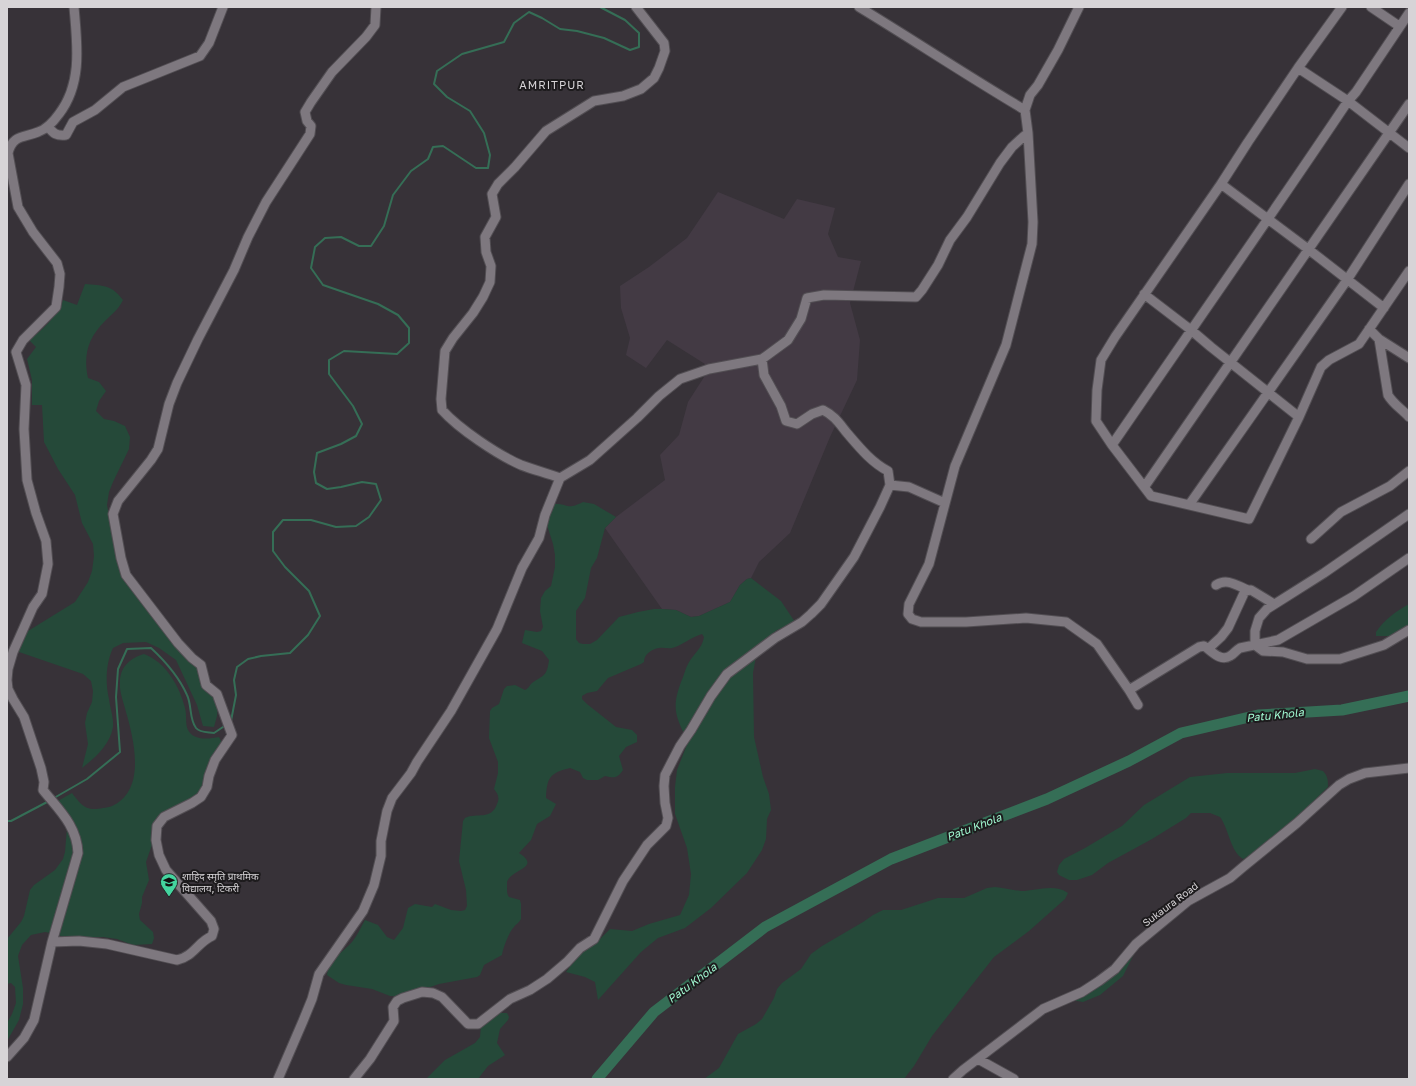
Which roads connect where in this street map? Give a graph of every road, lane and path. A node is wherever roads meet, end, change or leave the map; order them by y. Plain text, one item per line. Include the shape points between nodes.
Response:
1 (74, 7) edge
2 (223, 7) edge
3 (376, 7) edge
4 (636, 7) edge
5 (859, 7) edge
6 (1079, 7) edge
7 (1342, 7) edge
8 (1371, 7) edge
9 (1409, 13) edge
10 (1400, 26) junction
11 (1298, 68) junction
12 (1348, 100) junction
13 (1409, 104) edge
14 (1025, 110) junction
15 (48, 126) junction
16 (1028, 133) junction
17 (1388, 133) junction
18 (1409, 148) edge
19 (1221, 184) junction
20 (1409, 184) edge
21 (1269, 219) junction
22 (1308, 249) junction
23 (1408, 274) edge
24 (1347, 280) junction
25 (1144, 294) junction
26 (1384, 308) junction
27 (1369, 329) junction
28 (1191, 330) junction
29 (1379, 339) junction
30 (762, 358) junction
31 (1409, 358) edge
32 (1230, 362) junction
33 (1268, 392) junction
34 (1299, 417) junction
35 (1409, 417) edge
36 (1112, 445) junction
37 (1409, 471) edge
38 (560, 478) junction
39 (890, 485) junction
40 (1145, 486) junction
41 (945, 503) junction
42 (1189, 505) junction
43 (1409, 514) edge
44 (1311, 538) dead end
45 (1409, 558) edge
46 (1216, 585) dead end
47 (1248, 590) junction
48 (1274, 604) junction
49 (1409, 630) edge
50 (1255, 645) junction
51 (1208, 649) junction
52 (1129, 690) junction
53 (1138, 705) dead end
54 (1409, 768) edge
55 (52, 942) junction
56 (7, 1057) edge
57 (978, 1059) junction
58 (278, 1079) edge
59 (354, 1079) edge
60 (953, 1079) edge
61 (1014, 1079) edge

1 - 15 street via 77,52 72,90 65,106
2 - 15 street via 209,43 200,56 123,87 95,110 73,122 66,135 56,135
3 - 55 street via 375,25 332,72 305,112 311,126 310,134 266,202 198,339 177,383 158,448 118,501 113,514 126,575 178,643 201,665 206,685 218,694 232,735 215,760 207,787 201,796 164,817 157,826 159,855 166,870 211,921 214,929 212,936 206,938 185,958 177,960 107,944
4 - 38 street via 664,43 665,51 654,78 641,89 623,96 594,101 546,131 498,184 492,194 496,217 485,237 486,252 491,266 490,282 474,313 453,338 446,351 442,410 459,426 494,450 520,464
5 - 14 street
6 - 14 street via 1058,50 1030,95
7 - 11 street
8 - 10 street
9 - 10 street
10 - 12 street
11 - 12 street
11 - 19 street
12 - 17 street
12 - 21 street
13 - 17 street
14 - 16 street
15 - 55 street via 40,132 15,139 8,153 18,207 57,263 60,274 56,307 23,340 16,352 26,385 24,429 27,480 46,541 48,564 42,594 33,607 13,652 7,680 8,689 24,717 41,768 43,790 67,820 78,841 78,853
16 - 30 street via 1012,147 1000,163 916,297 824,295 807,298 801,319 788,340
16 - 41 street via 1032,244 1006,345 955,466
17 - 18 street
17 - 22 street
19 - 21 street
19 - 25 street
20 - 24 street
21 - 22 street
21 - 28 street
22 - 24 street
22 - 32 street
23 - 26 street
24 - 26 street
24 - 33 street
25 - 28 street
25 - 36 street via 1102,360 1097,390 1096,421
26 - 27 street
27 - 29 street
27 - 34 street via 1359,344 1321,367
28 - 32 street
28 - 36 street
29 - 31 street
29 - 35 street via 1388,395
30 - 38 street via 680,379 590,460
30 - 39 street via 764,375 786,421 797,424 823,410 832,414 867,456 888,471
32 - 33 street
32 - 40 street
33 - 34 street
33 - 42 street
34 - 42 street via 1249,519
36 - 40 street
37 - 44 street via 1390,486 1341,512
38 - 58 street via 539,538 522,568 497,629 451,711 392,798 387,811 374,885 363,911 319,974 312,999
39 - 41 street via 909,487
39 - 59 street via 854,557 821,604 802,622 774,638 727,674 711,696 665,775 664,797 668,818 666,826 647,845 623,881 594,939 580,948 547,980 510,999 478,1024 468,1024 442,997 433,994 422,992 397,1001 393,1007 394,1021
40 - 42 street via 1151,496
41 - 52 street via 929,564 909,604 908,614 912,619 921,622 966,622 1026,618 1066,622 1096,644
43 - 48 street
45 - 50 street via 1354,596 1296,630 1278,640
46 - 47 street via 1226,581
47 - 48 street
47 - 51 street via 1243,593 1222,637
48 - 50 street via 1259,618 1255,631
49 - 50 street via 1384,645 1340,659 1307,659 1283,652 1263,651
50 - 51 street via 1240,648 1231,656 1224,658
51 - 52 street via 1204,646 1199,647
52 - 53 street
54 - 57 street, Sukaura Road via 1365,773 1339,785 1230,878 1188,901 1136,944 1115,968 1099,981 1044,1010
55 - 56 street via 34,1020 24,1038
57 - 60 street, Sukaura Road
57 - 61 street

